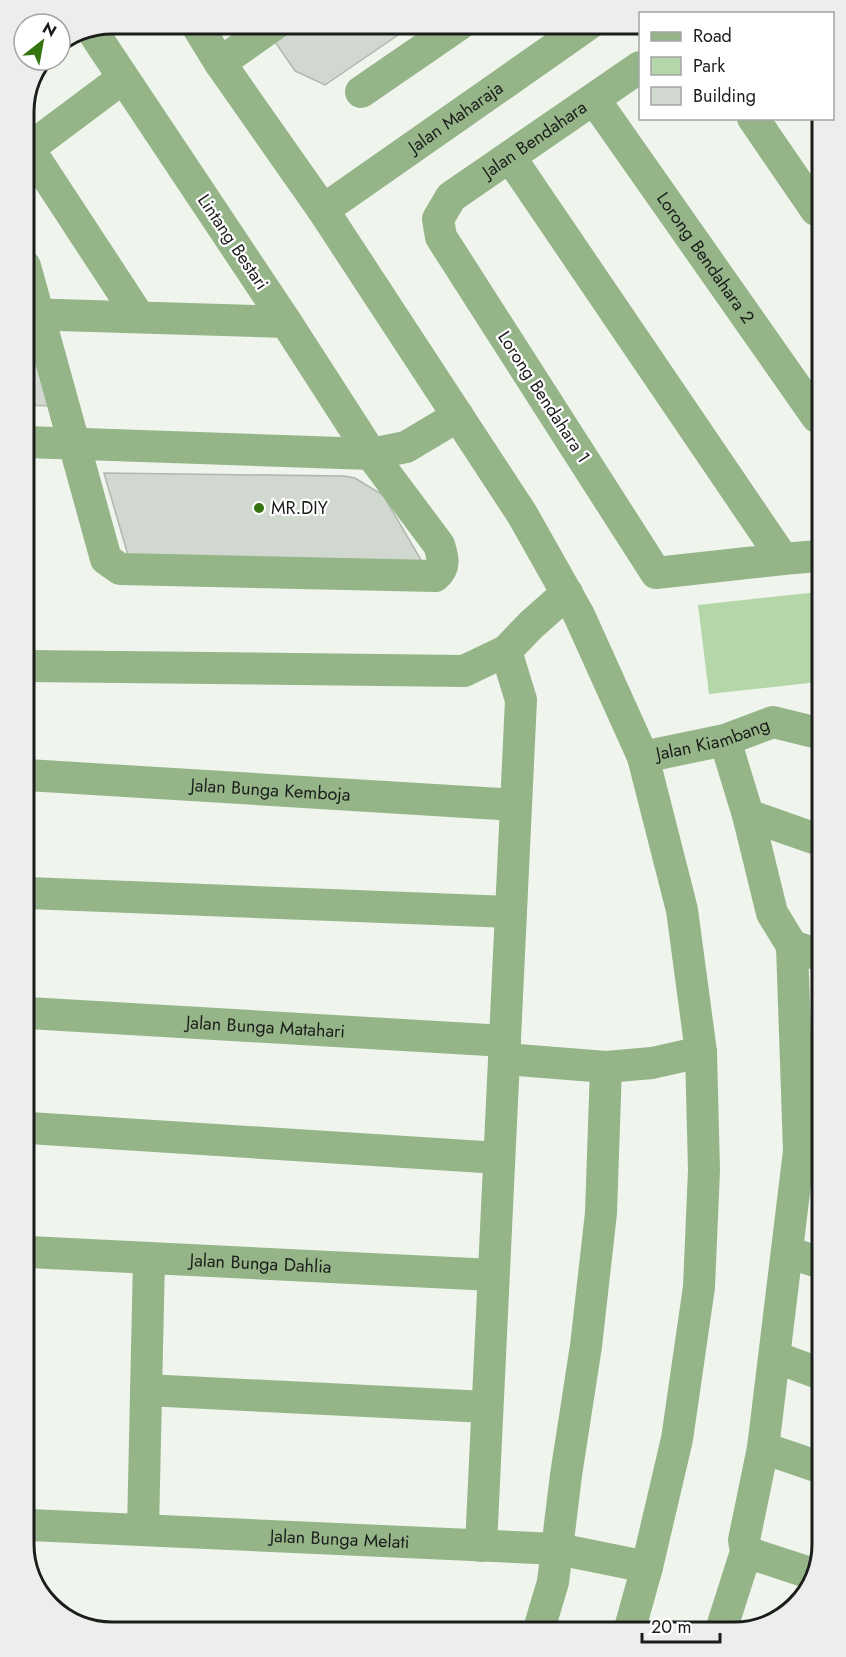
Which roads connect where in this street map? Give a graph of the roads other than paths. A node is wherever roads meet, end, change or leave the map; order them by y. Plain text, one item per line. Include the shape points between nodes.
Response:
1 (203, 35) edge
2 (259, 35) edge
3 (444, 35) edge
4 (573, 35) edge
5 (96, 37) edge
6 (220, 63) junction
7 (639, 68) edge
8 (123, 78) junction
9 (361, 92) dead end
10 (594, 99) junction
11 (754, 120) edge
12 (35, 144) edge
13 (510, 156) junction
14 (35, 164) edge
15 (812, 204) edge
16 (323, 210) junction
17 (438, 219) joint
18 (35, 314) edge
19 (139, 317) junction
20 (286, 322) junction
21 (35, 323) edge
22 (812, 410) edge
23 (458, 416) junction
24 (35, 442) edge
25 (74, 444) junction
26 (371, 454) junction
27 (812, 557) edge
28 (783, 559) junction
29 (567, 593) junction
30 (506, 651) junction
31 (35, 666) edge
32 (812, 732) edge
33 (724, 740) junction
34 (643, 756) junction
35 (35, 775) edge
36 (516, 805) junction
37 (748, 815) junction
38 (812, 838) edge
39 (35, 893) edge
40 (511, 912) junction
41 (806, 950) edge
42 (35, 1014) edge
43 (808, 1045) edge
44 (512, 1050) junction
45 (701, 1052) junction
46 (606, 1067) junction
47 (35, 1128) edge
48 (810, 1155) edge
49 (499, 1158) junction
50 (35, 1252) edge
51 (787, 1252) junction
52 (149, 1259) junction
53 (812, 1260) edge
54 (494, 1275) junction
55 (775, 1357) junction
56 (812, 1371) edge
57 (146, 1390) junction
58 (488, 1407) junction
59 (763, 1448) junction
60 (812, 1465) edge
61 (35, 1525) edge
62 (143, 1530) junction
63 (481, 1546) junction
64 (558, 1549) junction
65 (746, 1552) junction
66 (647, 1567) junction
67 (806, 1572) edge
68 (541, 1622) edge
69 (632, 1622) edge
70 (724, 1622) edge

1 - 6 street
2 - 6 street
3 - 9 street
4 - 16 street, Jalan Maharaja
5 - 8 street, Lintang Bestari
6 - 16 street
7 - 10 street, Jalan Bendahara
8 - 12 street
8 - 20 street, Lintang Bestari
10 - 13 street, Jalan Bendahara
10 - 22 street, Lorong Bendahara 2
11 - 15 street
13 - 17 street, Jalan Bendahara via 451,197
13 - 28 street
14 - 19 street
16 - 23 street
17 - 28 street, Lorong Bendahara 1 via 441,237 656,573
18 - 19 street
19 - 20 street
20 - 26 street, Lintang Bestari
21 - 25 street
23 - 26 street via 406,447
23 - 29 street via 522,514
24 - 25 street
25 - 26 street
25 - 26 street, Lintang Bestari via 106,560 120,569 435,576 441,571 444,558 439,545
27 - 28 street
29 - 30 street
29 - 34 street
30 - 31 street via 464,671
30 - 36 street via 521,700
32 - 33 street, Jalan Kiambang via 772,722
33 - 34 street, Jalan Kiambang
33 - 37 street
34 - 45 street via 682,910
35 - 36 street, Jalan Bunga Kemboja
36 - 40 street
37 - 38 street
37 - 41 street via 772,913
39 - 40 street
40 - 44 street
41 - 43 street
42 - 44 street, Jalan Bunga Matahari
43 - 48 street
44 - 46 street, Jalan Bunga Matahari
44 - 49 street
45 - 46 street, Jalan Bunga Matahari via 652,1063
45 - 66 street via 704,1170 699,1287 676,1438
46 - 64 street via 601,1213
47 - 49 street
48 - 51 street
49 - 54 street
50 - 52 street, Jalan Bunga Dahlia
51 - 53 street
51 - 55 street
52 - 54 street, Jalan Bunga Dahlia
52 - 57 street
54 - 58 street
55 - 56 street
55 - 59 street
57 - 58 street
57 - 62 street
58 - 63 street
59 - 60 street
59 - 65 street via 744,1540
61 - 62 street, Jalan Bunga Melati
62 - 63 street, Jalan Bunga Melati
63 - 64 street, Jalan Bunga Melati
64 - 66 street, Jalan Bunga Melati
64 - 68 street
65 - 67 street
65 - 70 street
66 - 69 street

